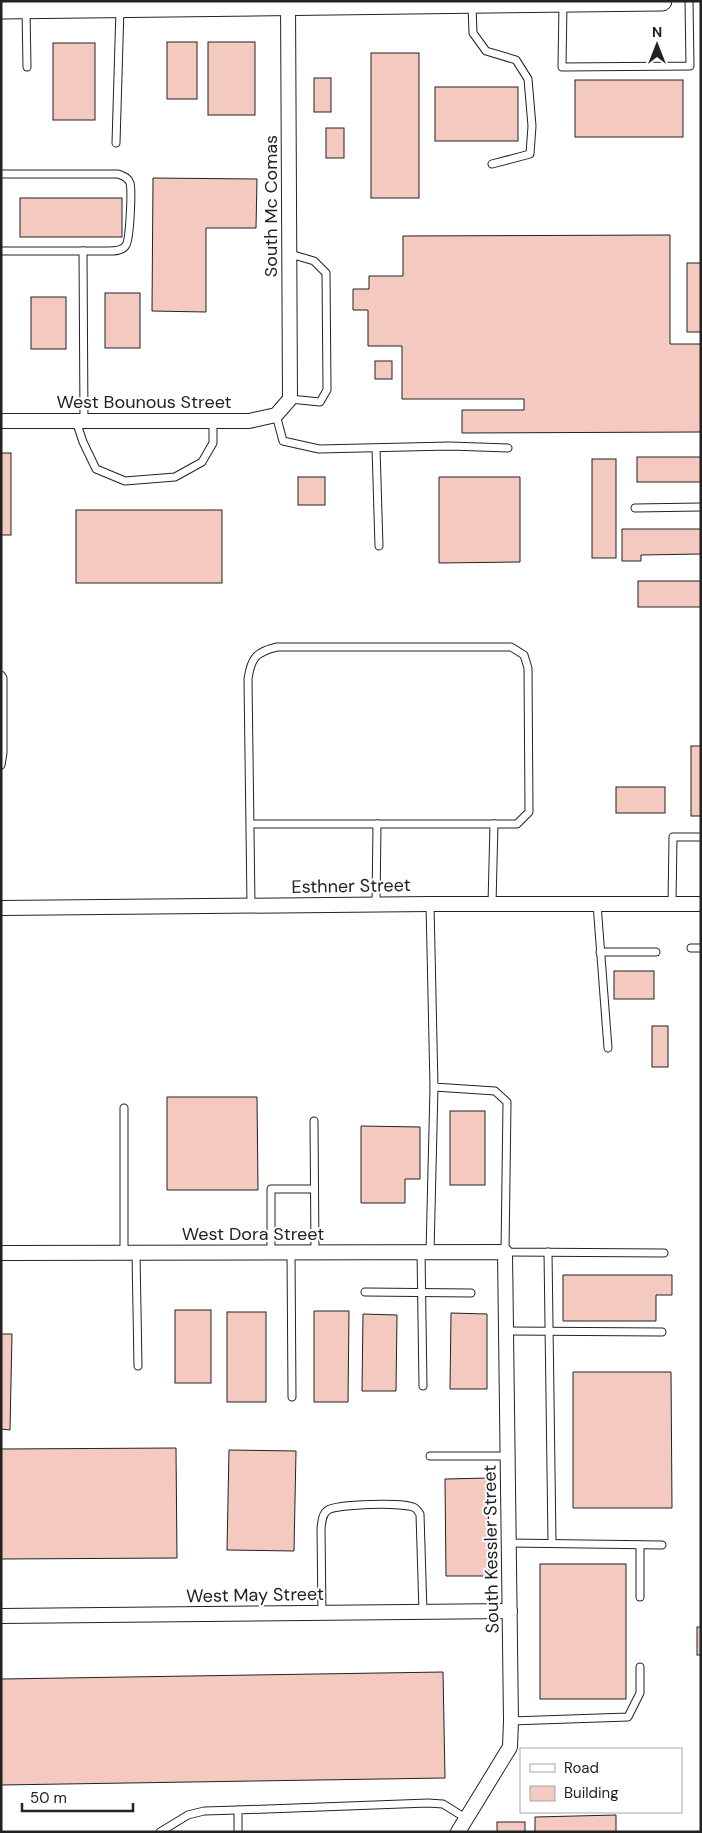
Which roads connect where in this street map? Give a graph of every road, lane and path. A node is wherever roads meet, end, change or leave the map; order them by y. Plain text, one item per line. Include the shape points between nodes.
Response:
1 (631, 1) edge
2 (662, 1) edge
3 (688, 1) edge
4 (472, 2) edge
5 (563, 2) edge
6 (288, 3) edge
7 (120, 8) junction
8 (1, 9) edge
9 (26, 9) junction
10 (27, 67) dead end
11 (116, 142) dead end
12 (492, 164) dead end
13 (1, 174) edge
14 (1, 251) edge
15 (83, 251) junction
16 (290, 254) junction
17 (283, 407) junction
18 (1, 421) edge
19 (80, 421) junction
20 (212, 421) junction
21 (376, 448) junction
22 (508, 448) dead end
23 (701, 506) edge
24 (635, 508) dead end
25 (379, 546) dead end
26 (1, 675) edge
27 (1, 766) edge
28 (250, 824) junction
29 (377, 824) junction
30 (494, 824) junction
31 (701, 837) edge
32 (376, 904) junction
33 (430, 904) junction
34 (492, 904) junction
35 (597, 904) junction
36 (672, 904) junction
37 (701, 904) edge
38 (250, 906) junction
39 (1, 908) edge
40 (691, 948) dead end
41 (701, 948) edge
42 (600, 952) junction
43 (656, 952) dead end
44 (608, 1048) dead end
45 (434, 1087) junction
46 (124, 1108) dead end
47 (314, 1121) dead end
48 (314, 1189) junction
49 (130, 1252) junction
50 (271, 1252) junction
51 (291, 1252) junction
52 (315, 1252) junction
53 (426, 1252) junction
54 (505, 1252) junction
55 (548, 1252) junction
56 (1, 1253) edge
57 (664, 1253) dead end
58 (366, 1292) dead end
59 (422, 1293) junction
60 (471, 1294) dead end
61 (507, 1331) junction
62 (550, 1332) junction
63 (662, 1332) dead end
64 (138, 1366) dead end
65 (423, 1386) dead end
66 (292, 1397) dead end
67 (430, 1456) dead end
68 (508, 1456) junction
69 (509, 1543) junction
70 (552, 1543) junction
71 (640, 1545) junction
72 (662, 1545) dead end
73 (640, 1597) dead end
74 (510, 1611) junction
75 (423, 1612) junction
76 (322, 1613) junction
77 (1, 1616) edge
78 (640, 1667) dead end
79 (511, 1722) junction
80 (238, 1810) junction
81 (467, 1819) junction
82 (160, 1832) edge
83 (238, 1832) edge
84 (458, 1832) edge

1 - 2 street
1 - 5 street
3 - 5 lane via 690,66 592,67 562,67
4 - 5 street
4 - 6 street
4 - 12 lane via 473,33 486,51 516,60 528,79 532,126 530,154
6 - 7 street
6 - 16 street, South Mc Comas
7 - 9 street
7 - 11 lane
8 - 9 street
9 - 10 lane
13 - 15 lane via 111,173 128,179 129,235 126,246 117,250
14 - 15 lane
15 - 19 lane
16 - 17 street, South Mc Comas
16 - 17 lane via 314,261 326,273 326,390 320,402
17 - 20 street, West Bounous Street via 249,421
17 - 21 lane via 283,441 319,449
18 - 19 street, West Bounous Street
19 - 20 street, West Bounous Street
19 - 20 lane via 83,442 96,469 125,481 175,478 202,462 213,444
21 - 22 lane
21 - 25 lane
23 - 24 lane
26 - 27 lane via 4,678 4,753
28 - 29 lane
28 - 30 lane via 248,680 250,664 261,651 277,647 511,647 524,655 528,668 529,812 517,824
28 - 38 lane
29 - 30 lane
29 - 32 lane
30 - 34 lane
31 - 36 lane via 673,837
32 - 33 street, Esthner Street
32 - 38 street, Esthner Street
33 - 34 street, Esthner Street
33 - 45 lane
34 - 35 street, Esthner Street
35 - 36 street, Esthner Street
35 - 42 lane
36 - 37 street, Esthner Street
38 - 39 street, Esthner Street
40 - 41 lane
42 - 43 lane
42 - 44 lane
45 - 53 lane
45 - 54 lane via 495,1092 507,1102
46 - 49 lane
47 - 48 lane
48 - 50 lane via 272,1189
48 - 52 lane
49 - 50 street, West Dora Street
49 - 56 street, West Dora Street
49 - 64 lane
50 - 51 street, West Dora Street
51 - 52 street, West Dora Street
51 - 66 lane
52 - 53 street, West Dora Street
53 - 54 street, West Dora Street
53 - 59 lane
54 - 55 lane
54 - 61 street, South Kessler Street
55 - 57 lane
55 - 62 lane
58 - 59 lane
59 - 60 lane
59 - 65 lane
61 - 62 lane
61 - 68 street, South Kessler Street
62 - 63 lane
62 - 70 lane
67 - 68 lane
68 - 69 street, South Kessler Street
69 - 70 lane
69 - 74 street, South Kessler Street
70 - 71 lane
71 - 72 lane
71 - 73 lane
74 - 75 street, West May Street
74 - 79 street, South Kessler Street
75 - 76 street, West May Street
75 - 76 lane via 420,1514 408,1505 392,1504 337,1506 323,1517
76 - 77 street, West May Street
78 - 79 lane via 640,1693 628,1717
79 - 81 street, South Kessler Street via 510,1747
80 - 81 lane via 428,1803 443,1804
80 - 82 lane via 188,1815
80 - 83 lane
81 - 84 street, South Kessler Street

